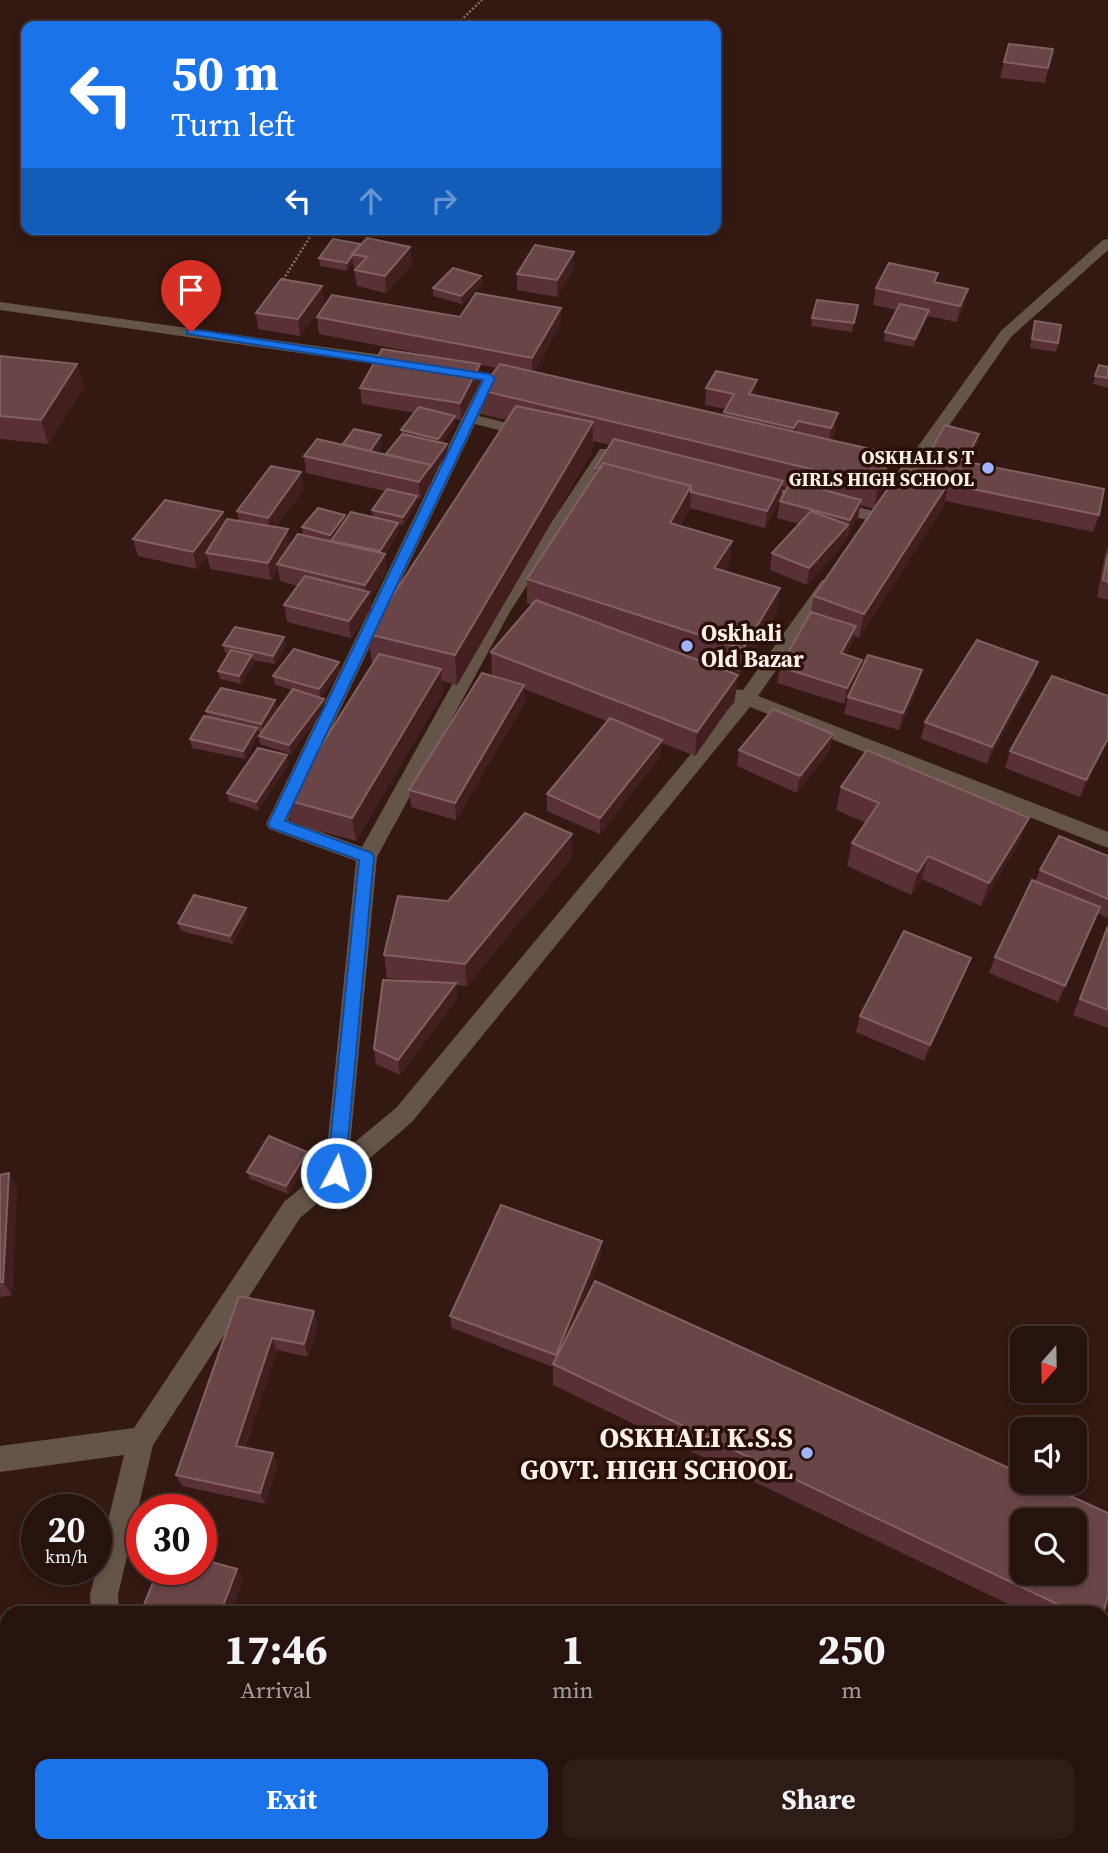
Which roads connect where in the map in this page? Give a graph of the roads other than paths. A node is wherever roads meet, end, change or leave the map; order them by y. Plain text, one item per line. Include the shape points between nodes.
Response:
1 (1108, 243) edge
2 (0, 306) edge
3 (414, 365) edge
4 (440, 369) edge
5 (489, 378) junction
6 (530, 387) edge
7 (470, 418) junction
8 (551, 439) edge
9 (633, 458) edge
10 (741, 484) edge
11 (876, 517) junction
12 (860, 539) edge
13 (844, 562) edge
14 (721, 688) edge
15 (747, 698) junction
16 (1108, 840) edge
17 (367, 857) junction
18 (336, 1173) junction
19 (141, 1440) junction
20 (0, 1459) edge
21 (105, 1606) edge

1 - 11 street via 1006,334 898,475
2 - 3 street
4 - 5 street
5 - 6 street
5 - 7 street
7 - 8 street
7 - 17 street via 276,824
9 - 17 street via 599,450
10 - 11 street
11 - 12 street
13 - 15 street
14 - 15 street
15 - 16 street
15 - 18 street via 404,1115
17 - 18 street
18 - 19 street via 292,1210
19 - 20 street
19 - 21 street

